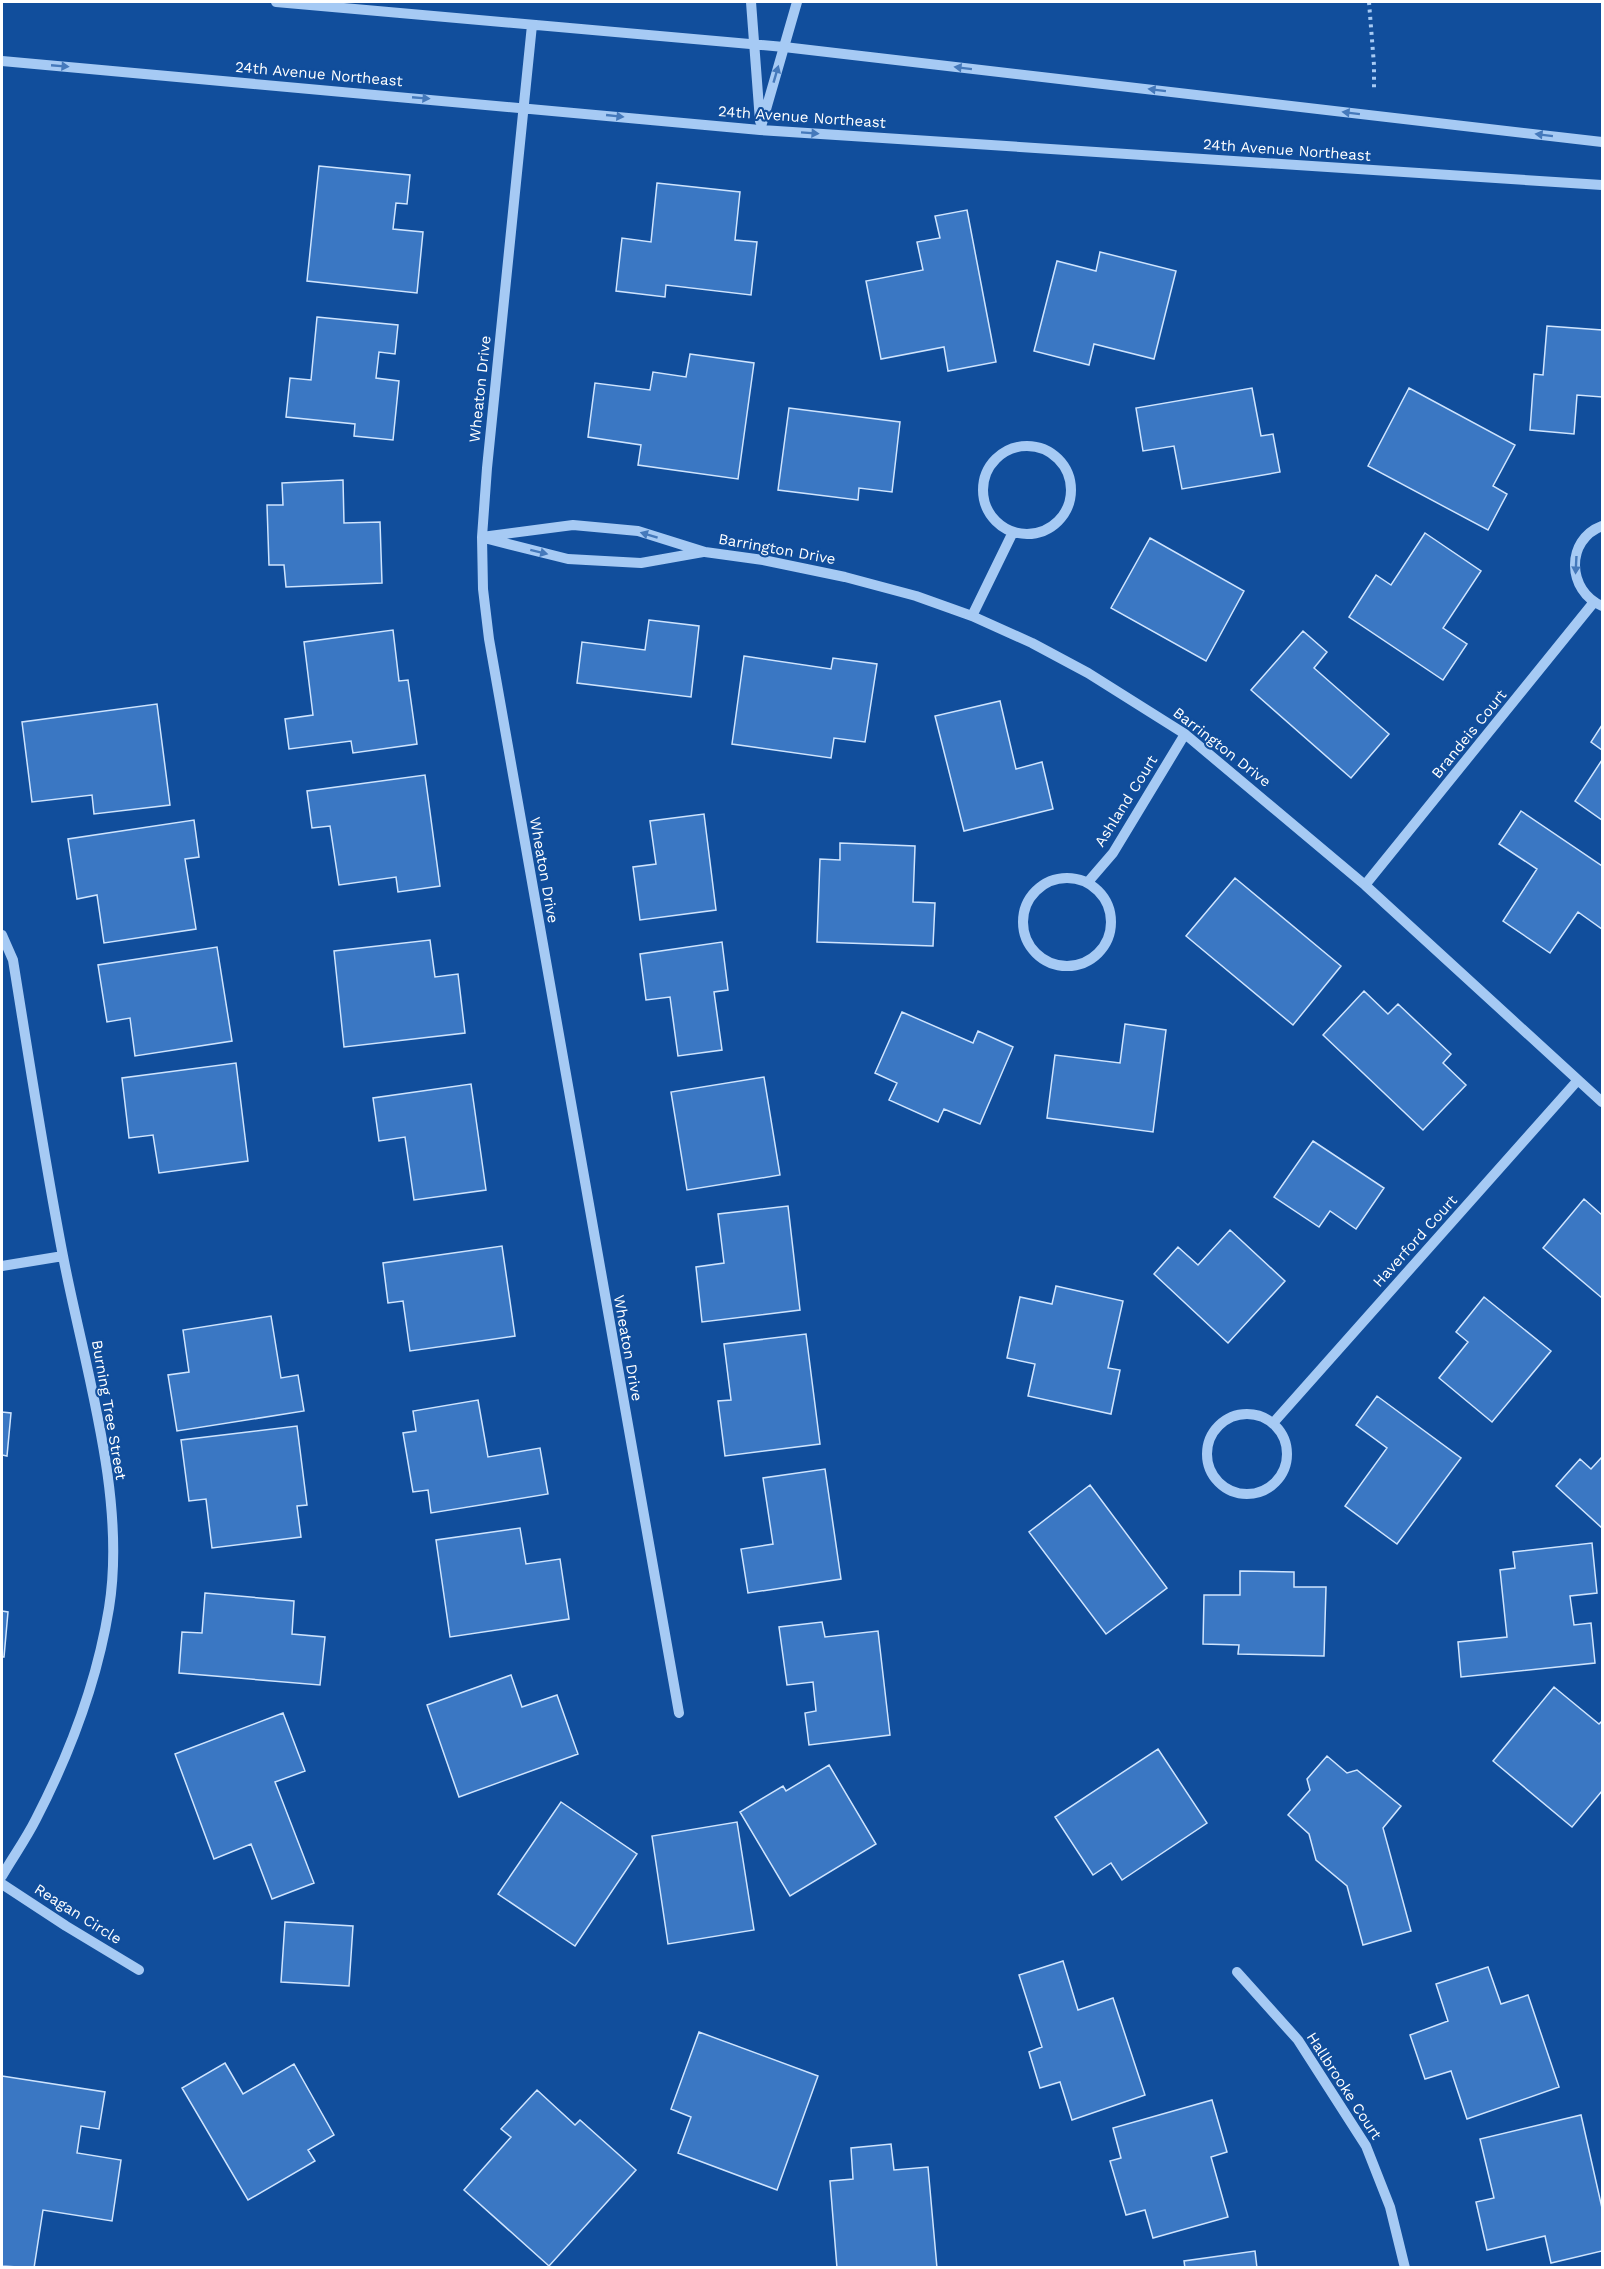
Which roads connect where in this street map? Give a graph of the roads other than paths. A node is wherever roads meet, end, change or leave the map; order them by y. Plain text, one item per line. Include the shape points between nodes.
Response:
1 (276, 2) edge
2 (751, 2) edge
3 (797, 2) edge
4 (532, 25) junction
5 (753, 45) junction
6 (783, 48) junction
7 (2, 61) edge
8 (523, 107) junction
9 (760, 130) junction
10 (1602, 142) edge
11 (1602, 185) edge
12 (1602, 526) edge
13 (1013, 532) junction
14 (482, 537) junction
15 (705, 552) junction
16 (1598, 604) edge
17 (972, 616) junction
18 (1185, 734) junction
19 (1088, 882) junction
20 (1365, 885) junction
21 (2, 934) edge
22 (1578, 1080) junction
23 (1602, 1102) edge
24 (63, 1256) junction
25 (2, 1266) edge
26 (1274, 1422) junction
27 (679, 1713) dead end
28 (2, 1876) edge
29 (2, 1884) edge
30 (139, 1970) dead end
31 (1237, 1972) dead end
32 (1405, 2268) edge

1 - 4 street
2 - 5 street
3 - 6 street
4 - 5 street
4 - 8 street, Wheaton Drive
5 - 6 street
5 - 9 street
9 -> 6 street
10 -> 6 street
7 -> 8 street, 24th Avenue Northeast
8 -> 9 street, 24th Avenue Northeast
8 - 14 street, Wheaton Drive
9 -> 11 street, 24th Avenue Northeast
12 -> 16 street, Brandeis Court via 1587,535 1574,563 1582,590
13 - 13 street via 1033,534 1053,525 1071,500 1069,476 1061,461 1047,449 1014,447 999,455 985,476 983,499 991,515
13 - 17 street
14 -> 15 street, Barrington Drive via 568,560 641,563
15 -> 14 street, Barrington Drive via 638,531 573,525
14 - 27 street, Wheaton Drive via 489,639
15 - 17 street, Barrington Drive via 845,577
16 - 20 street, Brandeis Court
17 - 18 street, Barrington Drive via 1088,673
18 - 19 street, Ashland Court via 1113,853
18 - 20 street, Barrington Drive
19 - 19 street via 1069,877 1047,881 1032,893 1023,913 1024,934 1039,957 1070,967 1087,962 1102,949 1110,936 1110,909 1106,899
20 - 22 street, Barrington Drive
21 - 24 street, Burning Tree Street via 13,960
22 - 23 street, Barrington Drive
22 - 26 street, Haverford Court
24 - 25 street
24 - 28 street, Burning Tree Street via 100,1434 113,1529 109,1607 82,1716 35,1821
26 - 26 street via 1258,1414 1236,1414 1214,1431 1207,1449 1208,1466 1220,1485 1234,1493 1250,1495 1279,1480 1288,1453 1285,1438
29 - 30 street, Reagan Circle
31 - 32 street, Hallbrooke Court via 1298,2040 1366,2146 1390,2207

